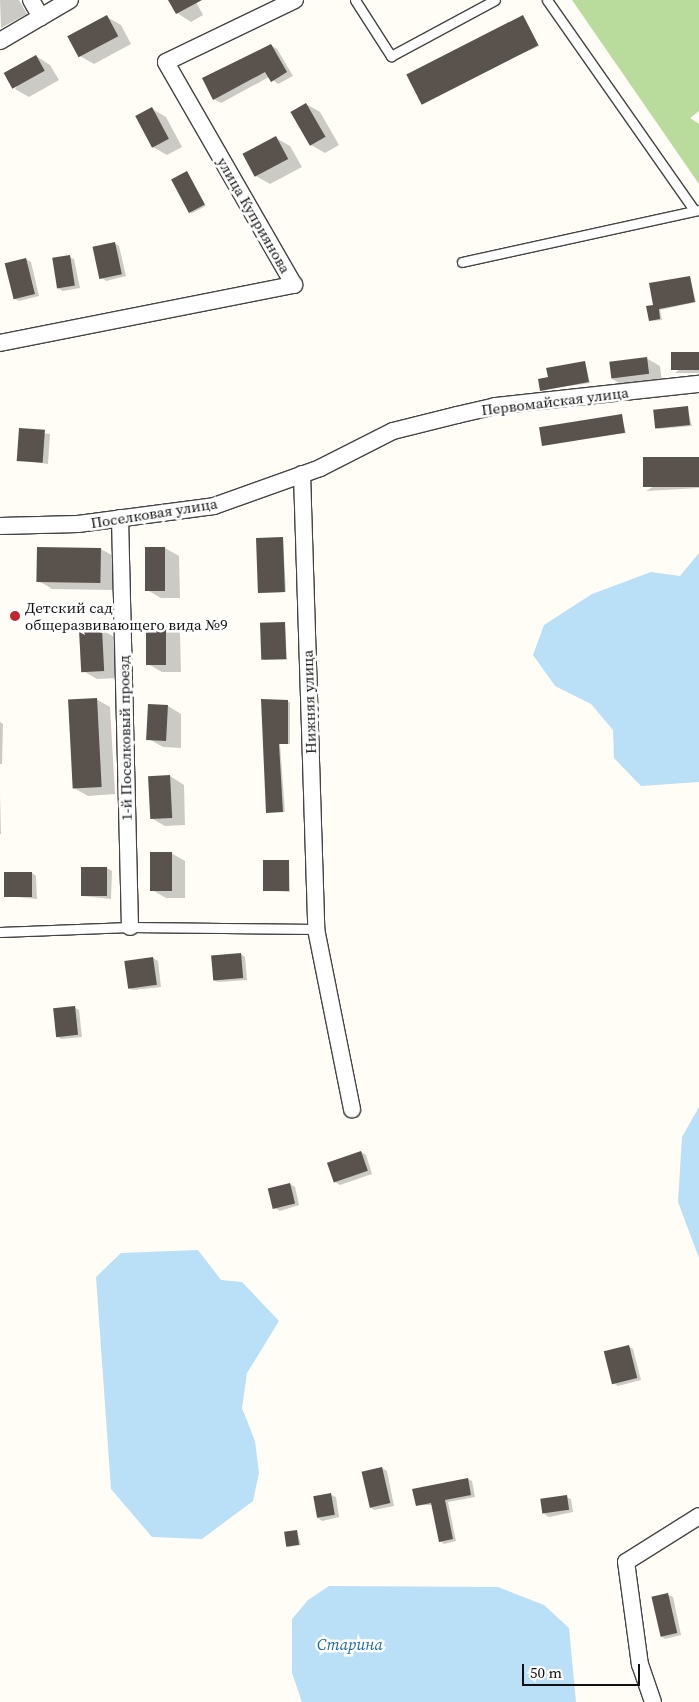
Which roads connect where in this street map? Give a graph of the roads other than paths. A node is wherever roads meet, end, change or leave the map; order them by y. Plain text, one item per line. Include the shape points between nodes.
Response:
1 (31, 0) edge
2 (70, 0) edge
3 (296, 0) edge
4 (355, 0) edge
5 (495, 0) edge
6 (547, 0) edge
7 (41, 17) junction
8 (0, 41) edge
9 (696, 210) edge
10 (462, 262) dead end
11 (0, 343) edge
12 (699, 384) edge
13 (302, 474) junction
14 (120, 518) junction
15 (0, 526) edge
16 (130, 927) junction
17 (316, 929) junction
18 (0, 932) edge
19 (352, 1109) dead end
20 (699, 1516) edge
21 (653, 1702) edge

1 - 7 street
2 - 7 street
3 - 11 street, улица Куприянова via 166,62 294,285
4 - 5 lane via 391,56
6 - 9 lane
7 - 8 street
9 - 10 lane
12 - 13 street, Первомайская улица via 495,406 393,431
13 - 14 street, Поселковая улица via 214,506
13 - 17 street, Нижняя улица
14 - 15 street, Поселковая улица via 78,524
14 - 16 street, 1-й Поселковый проезд
16 - 17 lane
16 - 18 lane
17 - 19 street, Нижняя улица
20 - 21 street via 626,1562 640,1664

